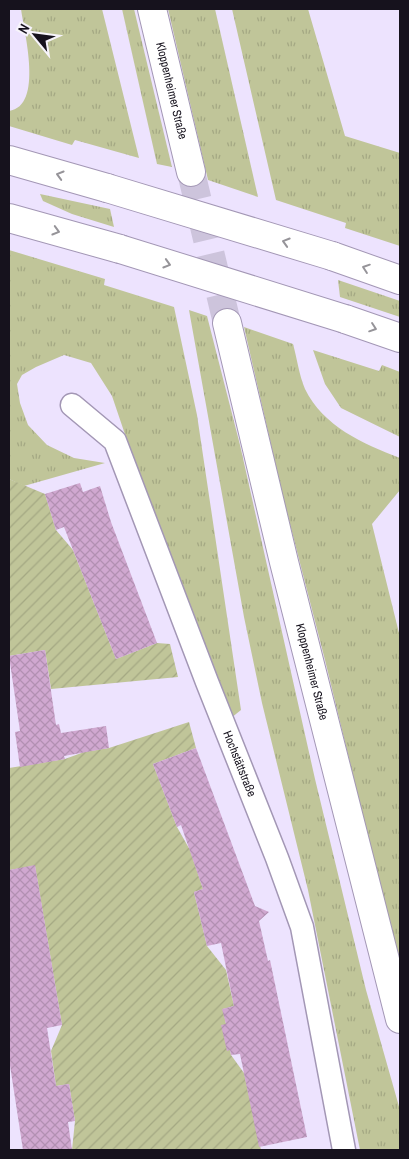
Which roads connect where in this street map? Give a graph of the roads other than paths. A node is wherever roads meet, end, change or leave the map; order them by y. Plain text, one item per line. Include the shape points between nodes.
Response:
1 (152, 9) edge
2 (9, 160) edge
3 (191, 172) tunnel mouth
4 (9, 218) edge
5 (400, 280) edge
6 (227, 323) tunnel mouth
7 (400, 338) edge
8 (72, 405) dead end
9 (400, 1019) edge
10 (344, 1150) edge

1 - 3 main road, Kloppenheimer Straße
5 -> 2 main road, bridge via 332,256
4 -> 7 main road, bridge via 120,249
6 - 9 main road, Kloppenheimer Straße
8 - 10 street, Hochstättstraße via 115,441 277,858 302,927

